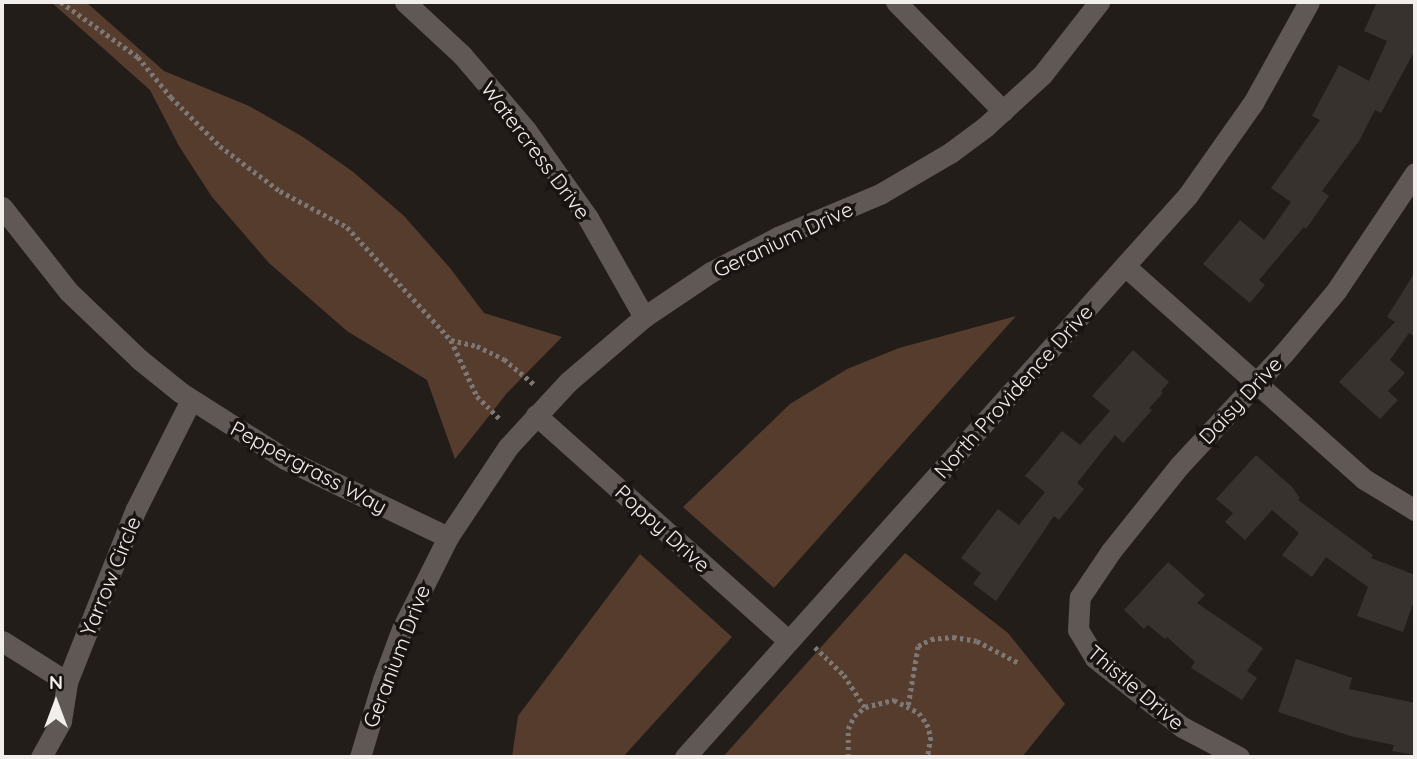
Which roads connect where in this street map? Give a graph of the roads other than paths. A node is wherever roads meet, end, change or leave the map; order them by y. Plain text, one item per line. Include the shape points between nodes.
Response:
1 (405, 2) edge
2 (897, 2) edge
3 (1099, 2) edge
4 (1309, 2) edge
5 (1003, 111) junction
6 (1415, 173) edge
7 (2, 207) edge
8 (1125, 266) junction
9 (644, 317) junction
10 (1256, 383) junction
11 (191, 400) junction
12 (536, 415) junction
13 (1415, 509) edge
14 (448, 537) junction
15 (1078, 630) joint
16 (2, 641) edge
17 (789, 641) junction
18 (67, 682) junction
19 (41, 757) edge
20 (360, 757) edge
21 (685, 757) edge
22 (1239, 757) edge

1 - 9 street, Watercress Drive via 461,55 526,130 588,218
2 - 5 street
3 - 5 street, Geranium Drive via 1064,49
4 - 8 street, North Providence Drive via 1222,149
5 - 9 street, Geranium Drive via 913,176 744,254
6 - 10 street, Daisy Drive via 1335,290
7 - 11 street, Peppergrass Way via 101,324
8 - 10 street
8 - 17 street, North Providence Drive
9 - 12 street, Geranium Drive via 592,359
10 - 13 street via 1364,479
10 - 15 street, Daisy Drive via 1179,466 1111,551 1080,597
11 - 14 street, Peppergrass Way via 285,459
11 - 18 street, Yarrow Circle via 136,509
12 - 14 street, Geranium Drive via 485,478
12 - 17 street, Poppy Drive
14 - 20 street, Geranium Drive via 402,629
15 - 22 street, Thistle Drive via 1095,657 1182,727
16 - 18 street
17 - 21 street, North Providence Drive
18 - 19 street, Yarrow Circle via 61,721

